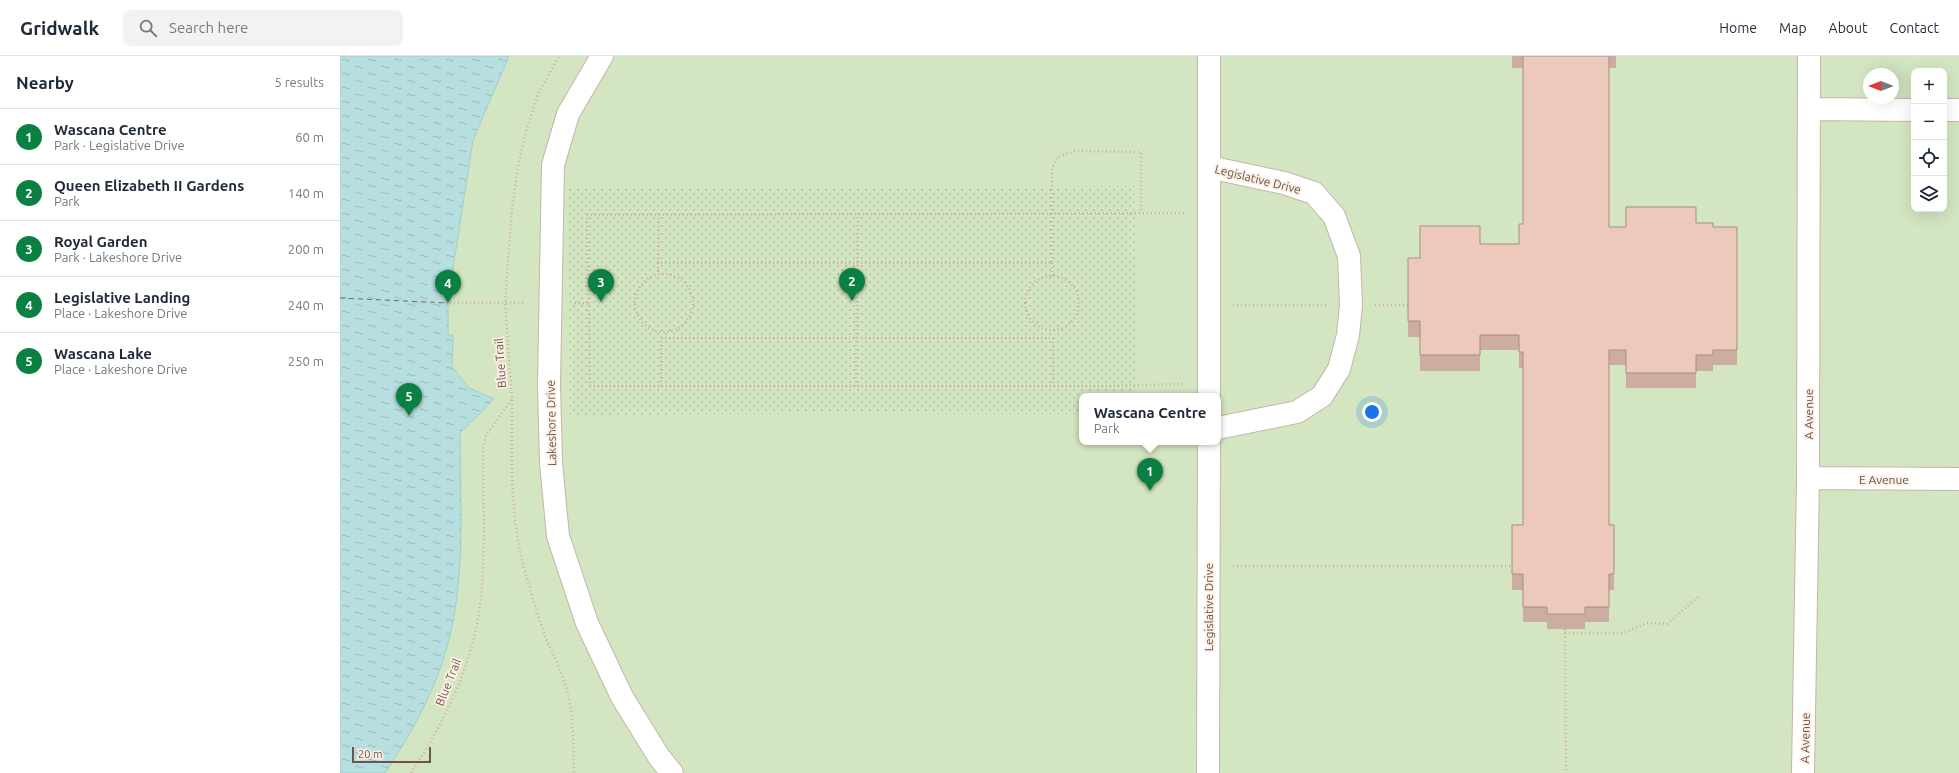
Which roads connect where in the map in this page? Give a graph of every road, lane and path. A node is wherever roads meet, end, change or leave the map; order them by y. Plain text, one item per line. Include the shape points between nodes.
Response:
1 (559, 56) edge
2 (602, 56) edge
3 (1209, 56) edge
4 (1809, 56) edge
5 (1810, 109) junction
6 (1911, 110) edge
7 (1947, 110) edge
8 (1959, 110) edge
9 (1209, 167) junction
10 (1209, 213) junction
11 (659, 214) junction
12 (858, 214) junction
13 (1052, 214) junction
14 (1141, 214) junction
15 (658, 263) junction
16 (857, 263) junction
17 (1052, 263) junction
18 (658, 274) junction
19 (1052, 276) junction
20 (505, 302) junction
21 (414, 303) dead end
22 (550, 303) junction
23 (589, 304) junction
24 (1209, 305) junction
25 (1351, 305) junction
26 (1408, 305) edge
27 (1053, 330) junction
28 (662, 333) junction
29 (661, 338) junction
30 (856, 338) junction
31 (1053, 338) junction
32 (661, 386) junction
33 (856, 386) junction
34 (1053, 386) junction
35 (1209, 390) edge
36 (512, 399) junction
37 (1221, 427) edge
38 (1209, 445) edge
39 (1808, 478) junction
40 (1959, 480) edge
41 (1208, 566) junction
42 (1512, 566) edge
43 (1698, 597) dead end
44 (1805, 772) edge
45 (411, 773) edge
46 (574, 773) edge
47 (672, 773) edge
48 (1208, 773) edge
49 (1566, 773) edge

1 - 20 path, Blue Trail via 538,94 518,166
2 - 22 street, Lakeshore Drive via 568,114 553,165
3 - 9 street, Legislative Drive
4 - 5 street, A Avenue
5 - 6 street
5 - 39 street, A Avenue
7 - 8 street
9 - 10 street, Legislative Drive
9 - 25 street, Legislative Drive via 1284,183 1314,193 1334,216 1349,256
10 - 14 path
10 - 24 street, Legislative Drive
11 - 12 path
11 - 15 path
11 - 23 path via 586,215
12 - 13 path
12 - 16 path
13 - 14 path
13 - 14 path via 1052,168 1057,157 1075,151 1141,152
13 - 17 path
15 - 16 path
15 - 18 path
16 - 17 path
16 - 30 path
17 - 19 path
18 - 28 path via 642,284 635,300 635,310 642,322
18 - 28 path via 676,276 690,288 693,297 691,315 686,322 680,328
19 - 27 path via 1073,285 1079,301 1078,310 1072,321 1062,329
19 - 27 path via 1033,283 1028,290 1025,309 1036,325
20 - 21 path
20 - 22 path
20 - 36 path, Blue Trail
22 - 23 path
22 - 47 street, Lakeshore Drive via 551,463 558,536 586,623 622,697
23 - 32 path via 590,386
24 - 25 path
24 - 35 street, Legislative Drive
25 - 26 path
25 - 37 street, Legislative Drive via 1348,335 1339,369 1322,396 1297,412
27 - 31 path
28 - 29 path
29 - 30 path
29 - 32 path
30 - 31 path
30 - 33 path
31 - 34 path
32 - 33 path
33 - 34 path
34 - 35 path
36 - 45 path, Blue Trail via 486,435 483,451 483,562 480,606 470,652 432,743
36 - 46 path via 511,485 516,530 525,571 546,638 568,695 573,728
38 - 41 street, Legislative Drive
39 - 40 street, E Avenue
39 - 44 street, A Avenue
41 - 42 path
41 - 48 street, Legislative Drive
43 - 49 path via 1667,624 1647,623 1623,633 1565,631

